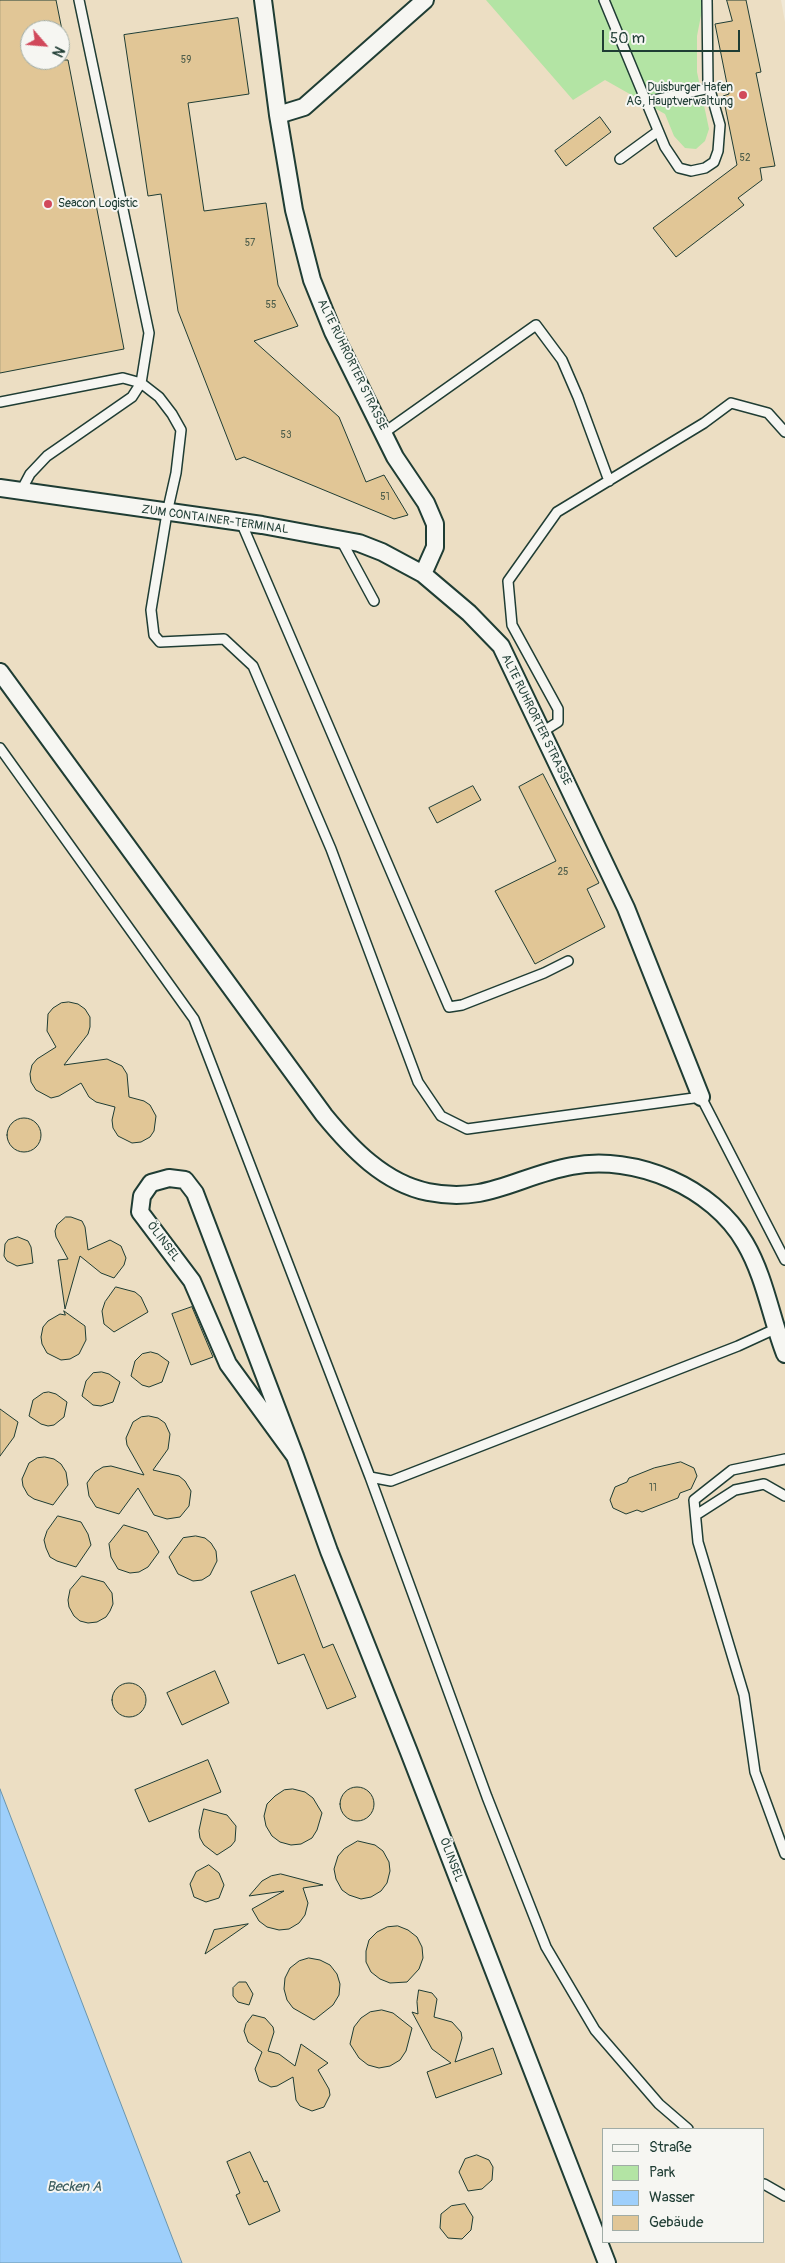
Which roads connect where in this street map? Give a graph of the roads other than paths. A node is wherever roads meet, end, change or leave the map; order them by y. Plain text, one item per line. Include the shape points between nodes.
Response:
1 (79, 0) edge
2 (263, 0) edge
3 (425, 0) edge
4 (604, 0) edge
5 (708, 0) edge
6 (710, 88) junction
7 (645, 102) junction
8 (278, 115) junction
9 (657, 132) junction
10 (620, 159) dead end
11 (141, 383) junction
12 (0, 402) edge
13 (385, 432) junction
14 (785, 432) edge
15 (608, 481) junction
16 (0, 488) edge
17 (20, 492) junction
18 (167, 513) junction
19 (242, 522) junction
20 (341, 540) junction
21 (424, 574) junction
22 (374, 601) dead end
23 (0, 672) edge
24 (542, 732) junction
25 (0, 748) edge
26 (568, 961) dead end
27 (701, 1097) junction
28 (785, 1260) edge
29 (775, 1329) junction
30 (785, 1354) edge
31 (295, 1456) junction
32 (785, 1459) edge
33 (370, 1477) junction
34 (785, 1496) edge
35 (696, 1515) junction
36 (785, 1854) edge
37 (687, 2128) edge
38 (765, 2185) edge
39 (785, 2196) edge
40 (608, 2263) edge

1 - 11 lane via 149,333
2 - 8 street, ALTE RUHRORTER STRASSE
3 - 8 street via 404,11 304,107
4 - 7 lane
5 - 6 lane
6 - 7 lane
6 - 9 lane via 720,125 714,162 698,170 679,168
7 - 9 lane
8 - 13 street, ALTE RUHRORTER STRASSE via 294,210 312,280 333,332
9 - 10 lane
11 - 12 lane via 123,378
11 - 17 lane via 132,397 47,456 30,474
11 - 18 lane via 159,397 181,430
13 - 15 lane via 536,325 562,360
13 - 21 street, ALTE RUHRORTER STRASSE via 395,457 426,503 435,524 435,548
14 - 15 lane via 768,413 731,403
15 - 24 lane via 557,512 508,581 512,625 558,708 558,722
16 - 17 street, ZUM CONTAINER-TERMINAL
17 - 18 street, ZUM CONTAINER-TERMINAL
18 - 19 street, ZUM CONTAINER-TERMINAL
18 - 27 lane via 151,610 154,636 160,642 224,639 253,666 331,849 418,1082 441,1116 468,1129
19 - 20 street, ZUM CONTAINER-TERMINAL
19 - 26 lane via 449,1007 462,1005
20 - 21 street, ZUM CONTAINER-TERMINAL via 382,552
20 - 22 lane
21 - 24 street, ALTE RUHRORTER STRASSE via 470,613 501,646
23 - 29 street via 324,1115 361,1157 412,1187 442,1194 488,1193 574,1165 618,1166 664,1176 693,1190 719,1211 745,1242 755,1263
24 - 27 street, ALTE RUHRORTER STRASSE via 626,908
25 - 33 lane via 194,1019
27 - 28 lane
29 - 30 street
29 - 33 lane via 391,1481
31 - 31 street, ÖLINSEL via 195,1193 185,1180 169,1178 151,1183 142,1196 140,1212 192,1281 228,1364
31 - 40 street, ÖLINSEL via 329,1552
32 - 35 lane via 732,1470 694,1500
33 - 37 lane via 487,1797 546,1947 595,2030 659,2104
34 - 35 lane via 764,1484 757,1485 735,1490
35 - 36 lane via 698,1542 744,1695 754,1772
38 - 39 lane

